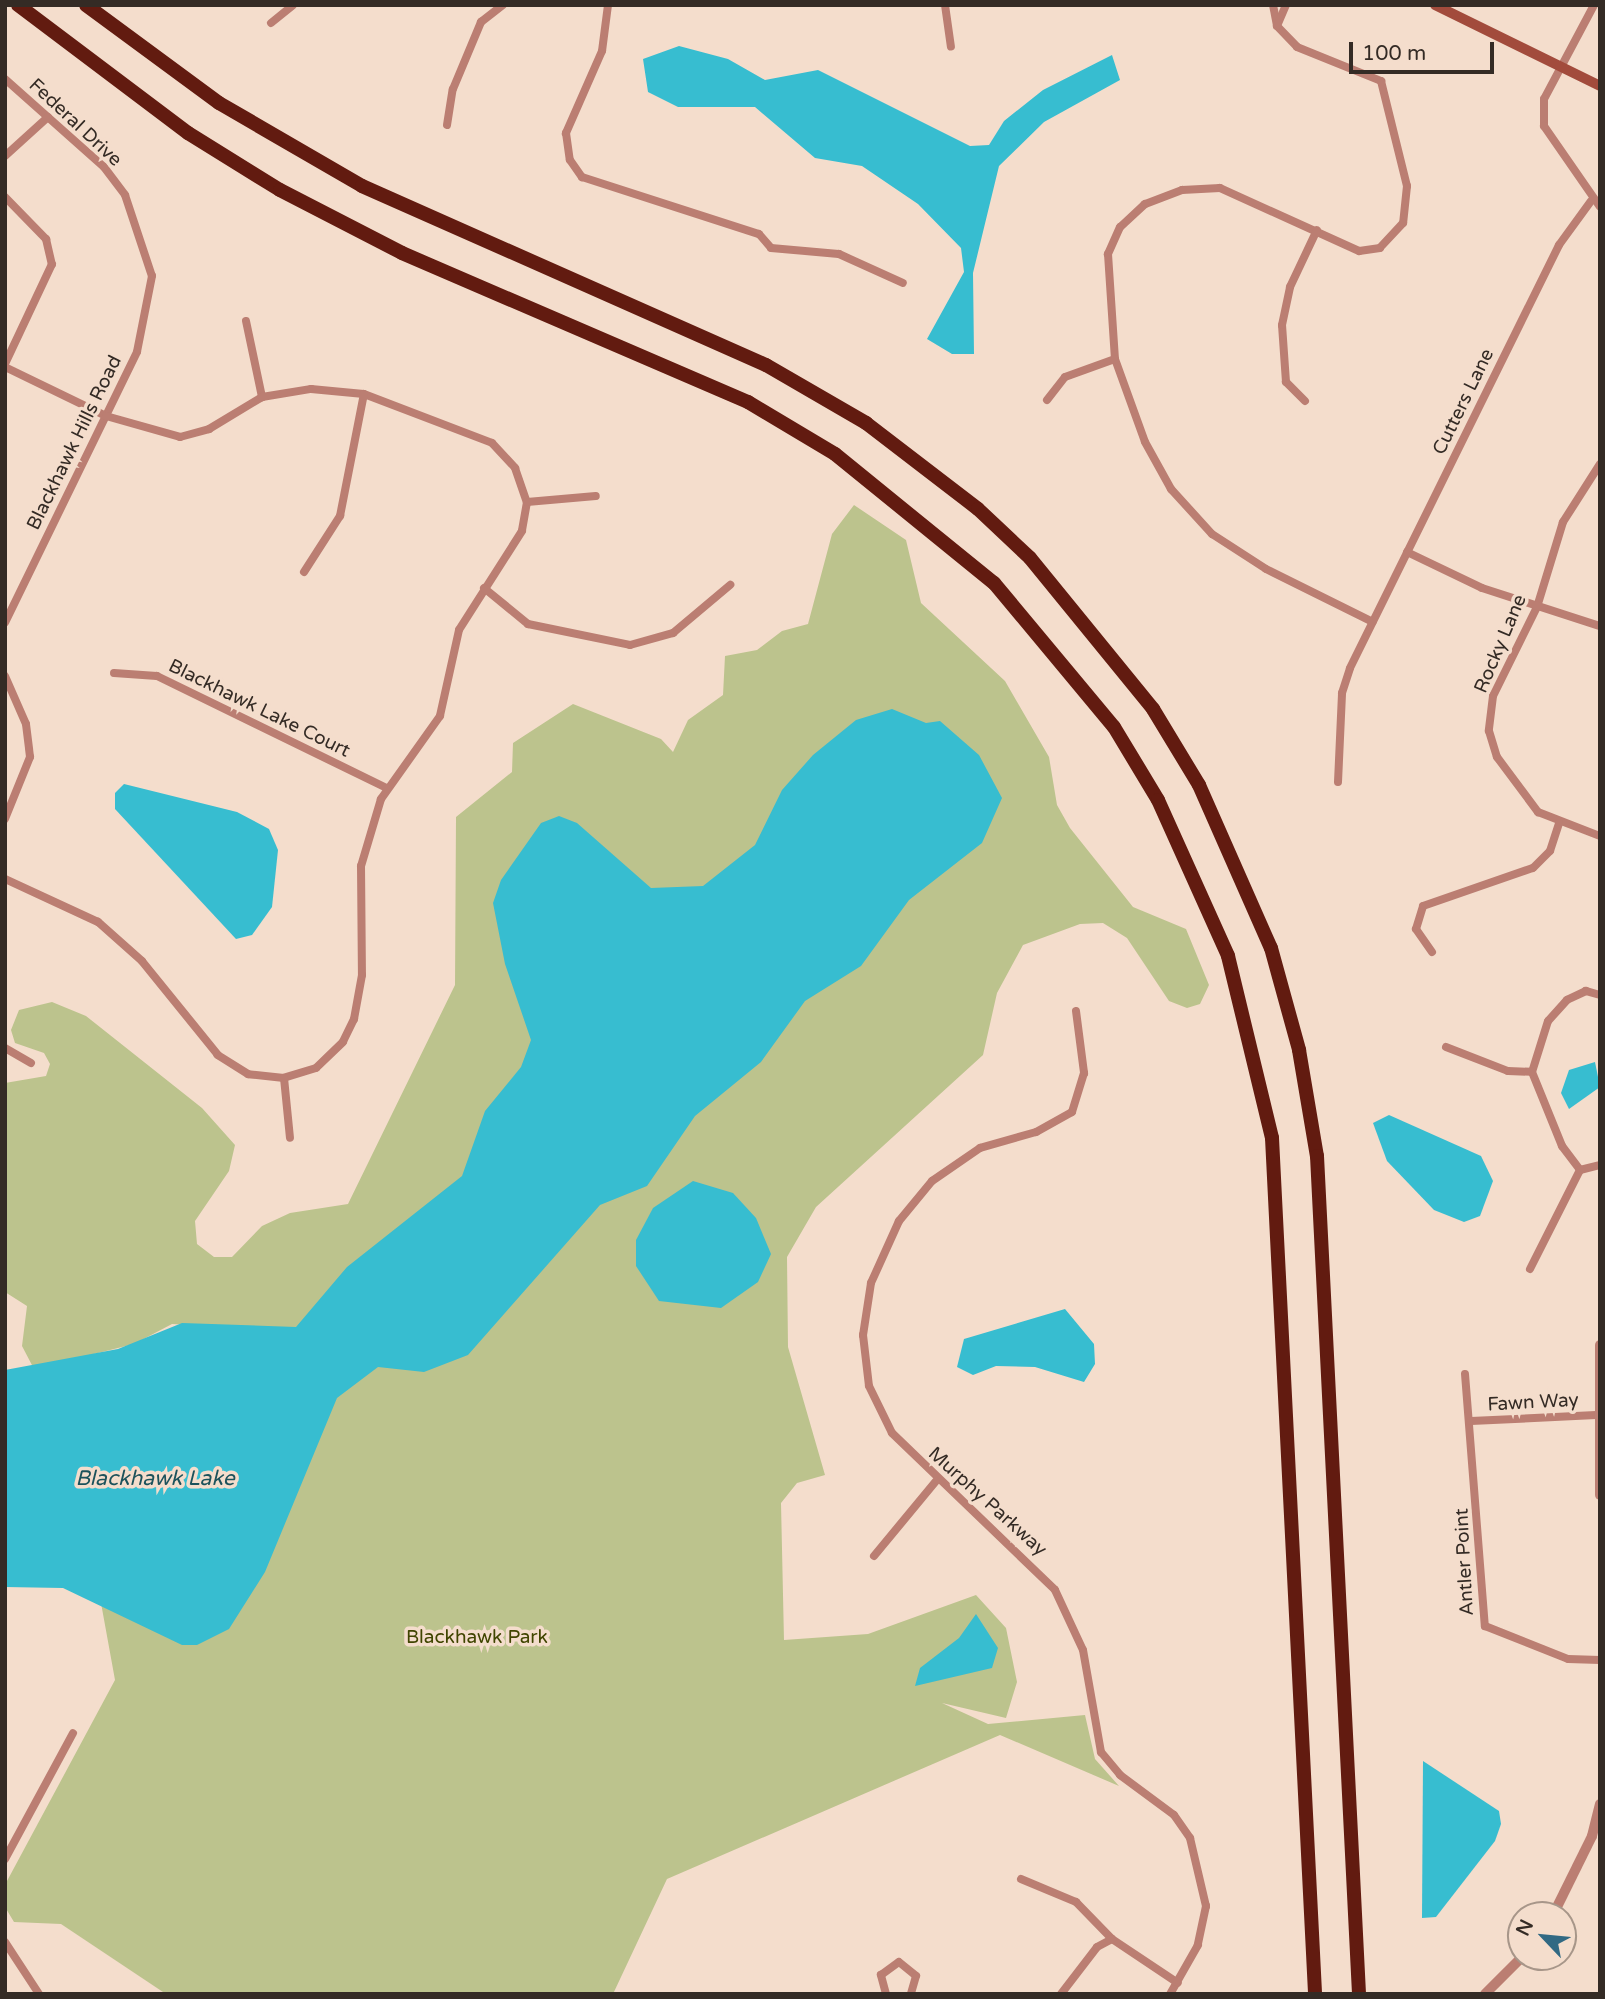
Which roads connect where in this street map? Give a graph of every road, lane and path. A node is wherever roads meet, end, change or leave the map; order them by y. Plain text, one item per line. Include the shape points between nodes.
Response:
1 (18, 5) edge
2 (86, 5) edge
3 (293, 5) edge
4 (503, 5) edge
5 (608, 5) edge
6 (945, 5) edge
7 (1273, 5) edge
8 (1286, 5) edge
9 (1435, 5) edge
10 (1594, 5) edge
11 (271, 23) dead end
12 (1277, 26) junction
13 (951, 47) dead end
14 (1562, 68) junction
15 (5, 79) edge
16 (1600, 86) edge
17 (48, 117) junction
18 (447, 125) dead end
19 (5, 156) edge
20 (5, 197) edge
21 (1591, 201) junction
22 (1600, 207) edge
23 (1317, 230) junction
24 (903, 283) dead end
25 (246, 321) dead end
26 (137, 352) joint
27 (1115, 359) junction
28 (5, 365) edge
29 (364, 394) junction
30 (262, 397) junction
31 (1047, 400) dead end
32 (1305, 401) dead end
33 (106, 416) junction
34 (1600, 464) edge
35 (596, 496) dead end
36 (527, 502) junction
37 (1407, 552) junction
38 (304, 572) dead end
39 (730, 585) dead end
40 (484, 588) junction
41 (1537, 607) junction
42 (1373, 622) junction
43 (5, 623) edge
44 (1600, 626) edge
45 (114, 673) dead end
46 (5, 676) edge
47 (1338, 782) dead end
48 (387, 788) junction
49 (5, 819) edge
50 (1559, 823) junction
51 (1600, 835) edge
52 (5, 878) edge
53 (1432, 951) dead end
54 (1600, 995) edge
55 (1076, 1011) dead end
56 (1446, 1047) dead end
57 (5, 1048) edge
58 (31, 1063) dead end
59 (1532, 1072) junction
60 (284, 1079) junction
61 (290, 1138) dead end
62 (1600, 1165) edge
63 (1580, 1170) junction
64 (1531, 1269) dead end
65 (1600, 1345) edge
66 (1465, 1374) dead end
67 (1596, 1415) junction
68 (1471, 1421) junction
69 (936, 1480) junction
70 (1600, 1495) edge
71 (874, 1556) dead end
72 (1600, 1660) edge
73 (73, 1733) dead end
74 (1600, 1804) edge
75 (5, 1859) edge
76 (1021, 1879) dead end
77 (1560, 1901) edge
78 (1112, 1939) junction
79 (5, 1942) edge
80 (1508, 1971) edge
81 (1178, 1983) junction
82 (883, 1993) edge
83 (39, 1994) edge
84 (911, 1994) edge
85 (1061, 1994) edge
86 (1170, 1994) edge
87 (1315, 1994) edge
88 (1359, 1994) edge
89 (1485, 1994) edge

1 - 87 highway via 188,133 280,190 402,253 748,401 835,454 995,583 1114,727 1158,800 1228,956 1272,1138
2 - 88 highway via 219,103 362,186 766,365 866,423 969,502 1030,558 1101,638 1153,709 1211,808 1271,948 1299,1051 1317,1156
3 - 11 street
4 - 18 street via 481,22 453,89
5 - 24 street via 602,51 566,133 575,169 596,185 759,234 771,248 839,254
6 - 13 street
7 - 12 street
8 - 12 street
9 - 14 main road
10 - 14 street
12 - 23 street via 1297,47 1381,81 1407,186 1403,223 1380,248 1359,251
14 - 16 main road
14 - 21 street via 1544,99 1544,126
15 - 17 street, Federal Drive
17 - 19 street
17 - 26 street, Federal Drive via 104,167 142,233 152,276
20 - 28 street via 46,239 52,264
21 - 22 street
21 - 37 street, Cutters Lane via 1559,245
23 - 27 street via 1220,188 1182,190 1145,204 1120,227 1108,254
23 - 32 street via 1290,287 1282,325 1286,382
25 - 30 street
26 - 33 street, Blackhawk Hills Road
27 - 31 street via 1065,377
27 - 42 street via 1145,442 1171,489 1212,534 1266,569
28 - 33 street
29 - 30 street via 311,389
29 - 36 street via 492,443 515,468
29 - 38 street via 340,516
30 - 33 street via 209,429 180,437
33 - 43 street, Blackhawk Hills Road
34 - 41 street, Rocky Lane via 1563,522
35 - 36 street
36 - 40 street via 522,531
37 - 41 street
37 - 42 street, Cutters Lane
39 - 40 street via 673,633 631,645 528,624
40 - 48 street via 459,630 440,716
41 - 44 street
41 - 50 street, Rocky Lane via 1493,696 1489,731 1497,757 1523,796
42 - 47 street, Cutters Lane via 1342,693
45 - 48 street, Blackhawk Lake Court via 157,676
46 - 49 street via 26,724 30,757
48 - 60 street via 361,866 362,975 354,1019 344,1042 316,1068
50 - 51 street, Rocky Lane
50 - 53 street via 1550,850 1533,868 1423,906 1416,929
52 - 60 street via 98,922 142,961 218,1055 248,1074
54 - 59 street via 1586,991 1567,1000 1548,1021
55 - 69 street, Murphy Parkway via 1084,1073 1072,1112 1036,1132 980,1148 932,1181 899,1221 871,1283 863,1335 869,1386 892,1433
56 - 59 street via 1508,1071
57 - 58 street
59 - 63 street via 1546,1121
60 - 61 street
62 - 63 street
63 - 64 street
65 - 67 street
66 - 68 street, Antler Point
67 - 68 street, Fawn Way
67 - 70 street
68 - 72 street, Antler Point via 1485,1626 1567,1659
69 - 71 street
69 - 81 street, Murphy Parkway via 1024,1553 1055,1590 1083,1650 1101,1752 1120,1774 1174,1815 1190,1838 1206,1906 1198,1945
73 - 75 street
74 - 77 street via 1592,1836
76 - 78 street via 1076,1902
78 - 81 street
78 - 85 street via 1097,1947
79 - 83 street
80 - 89 street
81 - 86 street, Murphy Parkway
82 - 84 street via 884,1969 899,1962 916,1976

